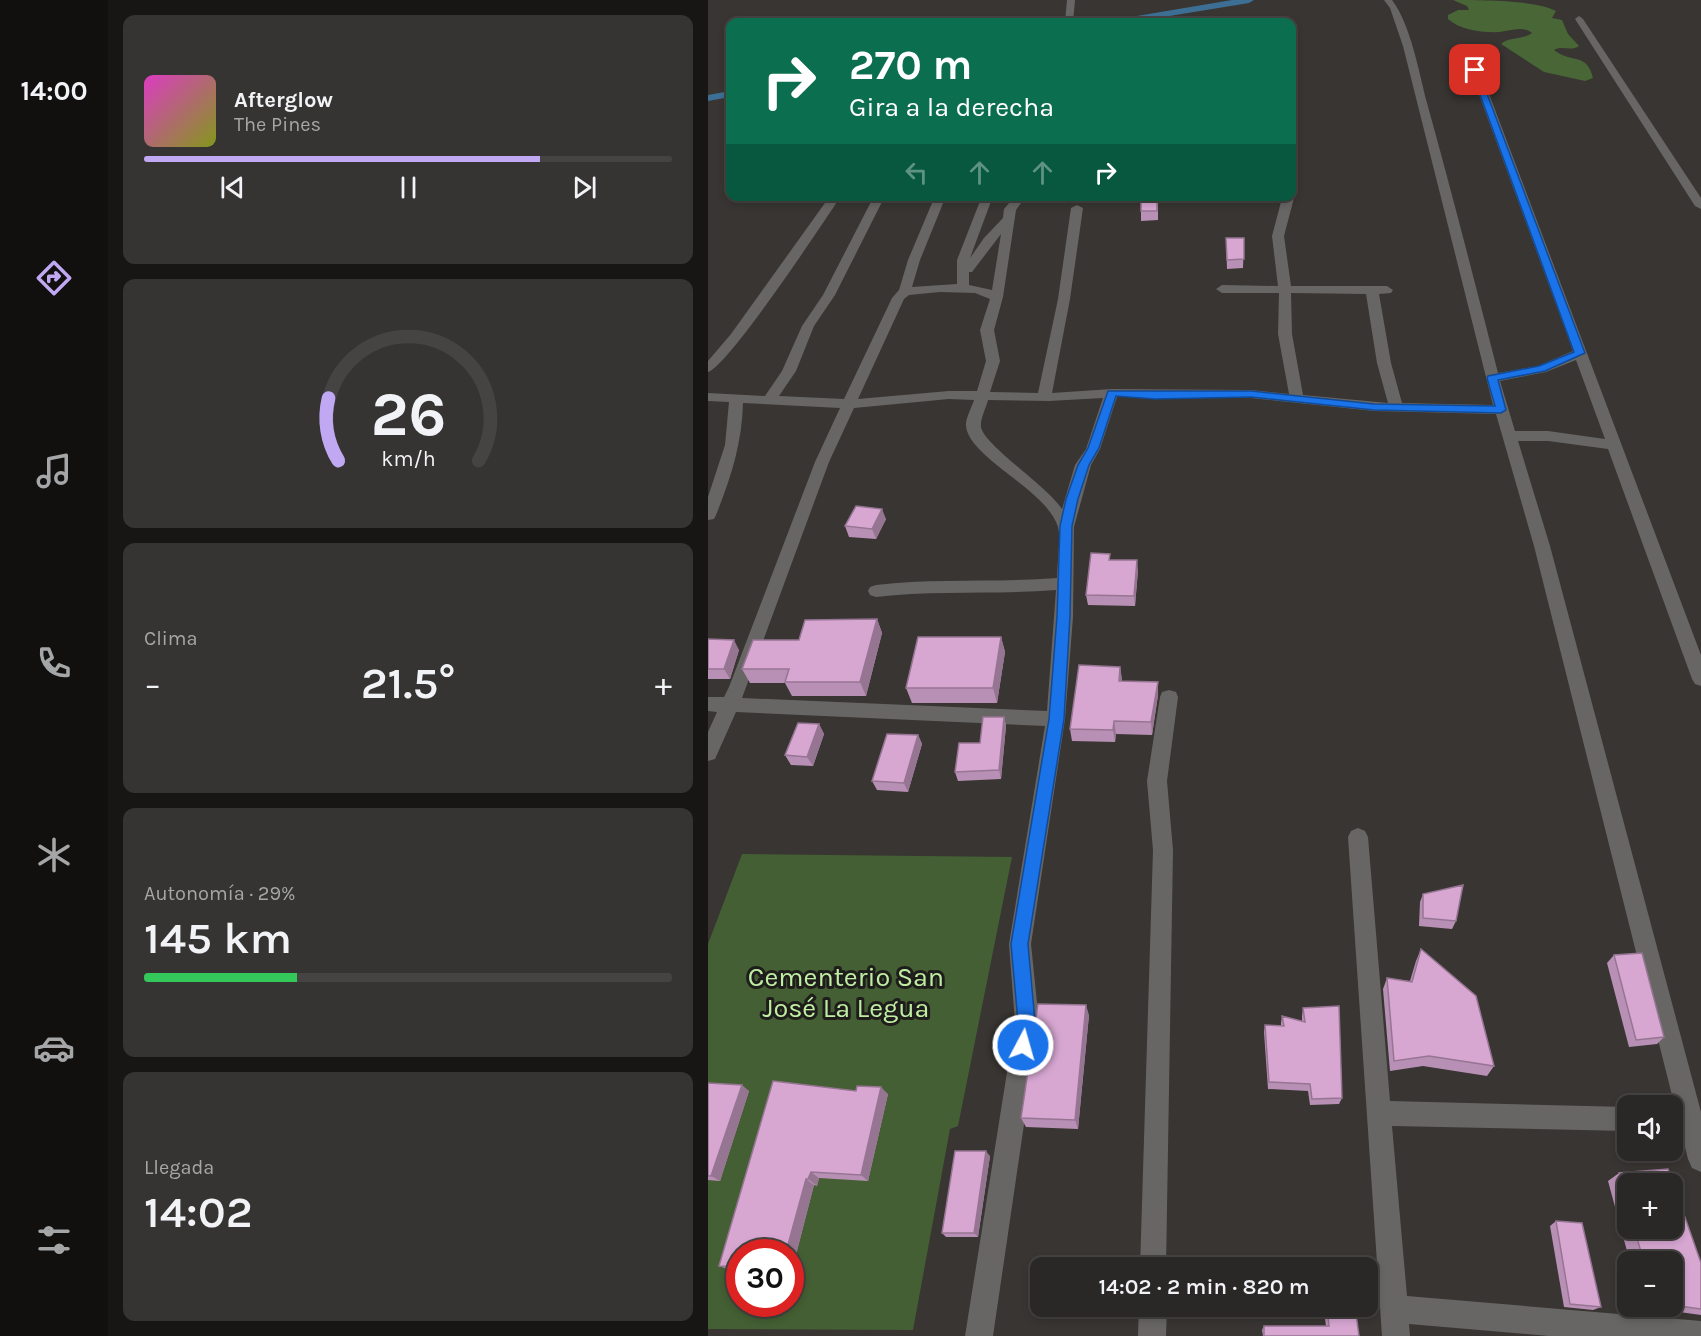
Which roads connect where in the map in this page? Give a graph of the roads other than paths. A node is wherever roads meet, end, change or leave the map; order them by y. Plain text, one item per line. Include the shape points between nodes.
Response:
1 (1071, 0) edge
2 (1388, 0) edge
3 (1069, 18) edge
4 (1579, 19) dead end
5 (1475, 70) dead end
6 (832, 201) edge
7 (877, 201) edge
8 (939, 201) edge
9 (986, 201) edge
10 (1017, 201) edge
11 (1287, 201) edge
12 (1701, 206) edge
13 (1077, 208) dead end
14 (1008, 219) junction
15 (963, 281) junction
16 (1222, 289) dead end
17 (1285, 289) junction
18 (1372, 290) junction
19 (1387, 290) dead end
20 (905, 291) junction
21 (997, 297) junction
22 (1580, 353) junction
23 (708, 368) edge
24 (1492, 378) junction
25 (1112, 393) junction
26 (981, 395) junction
27 (708, 397) edge
28 (1044, 397) junction
29 (736, 398) junction
30 (770, 399) junction
31 (1298, 399) junction
32 (850, 404) junction
33 (1396, 407) junction
34 (1501, 410) junction
35 (1509, 436) junction
36 (1614, 445) junction
37 (708, 515) edge
38 (1066, 526) junction
39 (1065, 583) junction
40 (876, 591) dead end
41 (1701, 679) edge
42 (1168, 697) dead end
43 (708, 704) edge
44 (730, 705) junction
45 (1056, 719) junction
46 (708, 753) edge
47 (1358, 837) dead end
48 (1378, 1113) junction
49 (1617, 1119) edge
50 (1701, 1159) edge
51 (1154, 1257) edge
52 (1153, 1317) edge
53 (1395, 1323) edge
54 (1701, 1335) edge
55 (979, 1336) edge
56 (1152, 1336) edge

1 - 3 street
2 - 24 street via 1407,46
4 - 12 street
5 - 22 street
6 - 23 street via 736,337
7 - 30 street via 829,295 808,326 789,371
8 - 20 street
9 - 15 street via 963,260
10 - 14 street
11 - 17 street via 1278,236
13 - 28 street via 1065,299
14 - 15 street via 988,240
14 - 21 street
15 - 20 street
15 - 21 street
16 - 17 street
17 - 18 street
17 - 31 street via 1285,334
18 - 19 street
18 - 33 street
20 - 32 street via 898,298
21 - 26 street via 987,330 993,361
22 - 24 street via 1541,369
22 - 36 street
24 - 34 street
25 - 28 street
25 - 31 street via 1251,394
25 - 38 street via 1083,465
26 - 28 street
26 - 32 street
26 - 38 street via 973,425 978,439 1034,487
27 - 29 street
29 - 30 street
29 - 37 street via 736,433 724,479
30 - 32 street
31 - 33 street
32 - 44 street via 822,462
33 - 34 street
34 - 35 street
35 - 36 street via 1570,438
35 - 50 street via 1542,546
36 - 41 street
38 - 39 street
39 - 40 street via 1019,587 920,586
39 - 45 street
42 - 51 street via 1157,781 1163,850
43 - 44 street
44 - 45 street
44 - 46 street
45 - 55 street via 1020,944 1027,1022
47 - 48 street
48 - 49 street
48 - 53 street
52 - 56 street
53 - 54 street

